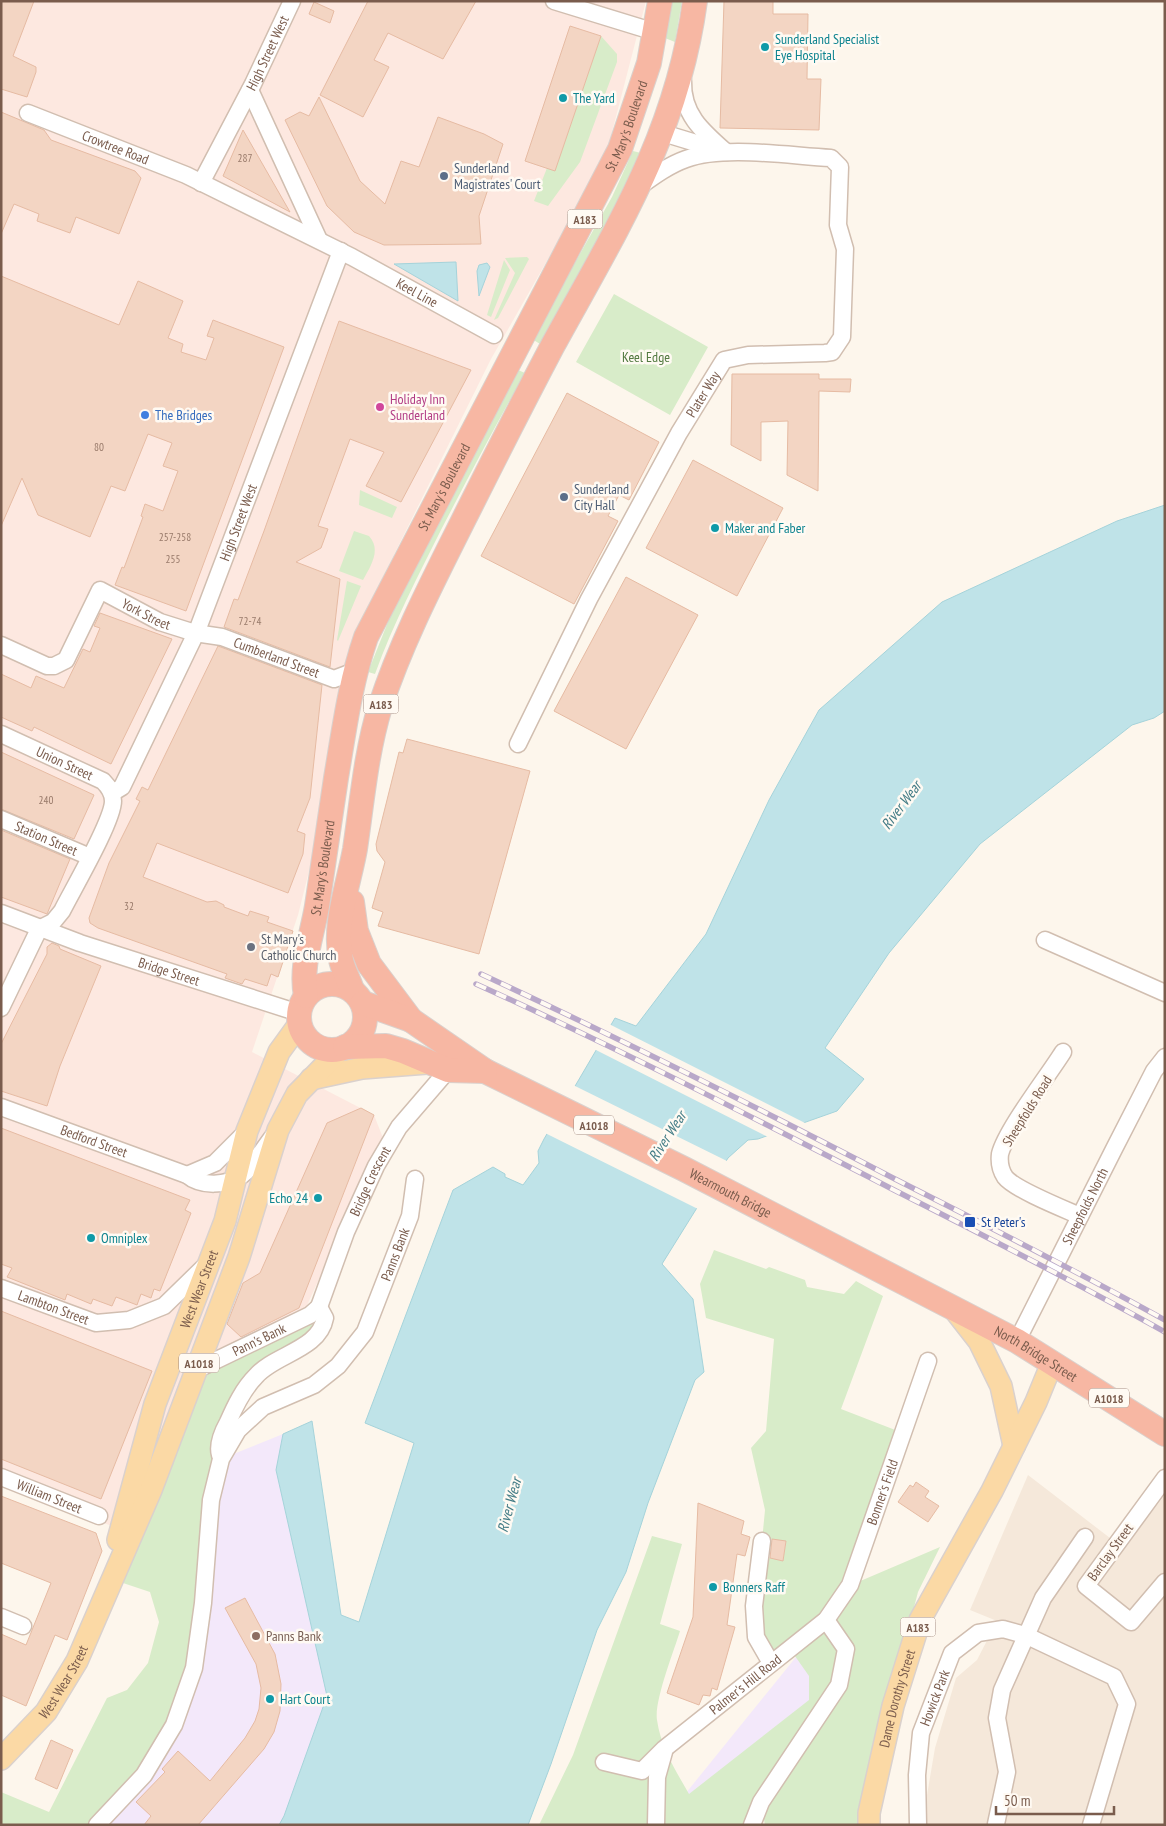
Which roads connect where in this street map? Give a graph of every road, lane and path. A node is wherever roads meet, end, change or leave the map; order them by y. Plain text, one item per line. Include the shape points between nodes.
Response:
1 (292, 1) edge
2 (554, 1) edge
3 (660, 1) edge
4 (695, 1) edge
5 (655, 32) junction
6 (684, 66) junction
7 (250, 90) junction
8 (28, 114) dead end
9 (663, 133) junction
10 (726, 152) junction
11 (201, 183) junction
12 (640, 186) junction
13 (319, 240) junction
14 (341, 251) junction
15 (494, 335) dead end
16 (196, 633) junction
17 (1, 645) edge
18 (355, 671) junction
19 (1, 734) edge
20 (518, 744) dead end
21 (117, 790) junction
22 (1, 819) edge
23 (90, 857) junction
24 (350, 881) junction
25 (1, 913) edge
26 (38, 929) junction
27 (1045, 940) dead end
28 (1165, 993) edge
29 (358, 997) junction
30 (1, 1008) edge
31 (302, 1010) junction
32 (411, 1020) junction
33 (343, 1048) junction
34 (1063, 1052) dead end
35 (1165, 1057) edge
36 (438, 1066) junction
37 (1159, 1074) edge
38 (495, 1076) junction
39 (309, 1080) junction
40 (1, 1107) edge
41 (278, 1130) junction
42 (247, 1131) junction
43 (187, 1176) junction
44 (237, 1178) junction
45 (415, 1179) dead end
46 (1080, 1216) junction
47 (206, 1265) junction
48 (1, 1288) edge
49 (319, 1307) junction
50 (954, 1309) junction
51 (1017, 1342) junction
52 (928, 1361) dead end
53 (1052, 1363) junction
54 (196, 1370) junction
55 (1165, 1434) edge
56 (1014, 1446) junction
57 (221, 1459) junction
58 (1, 1477) edge
59 (1165, 1478) edge
60 (99, 1516) dead end
61 (1085, 1537) dead end
62 (762, 1541) dead end
63 (1165, 1582) edge
64 (106, 1592) junction
65 (1, 1617) edge
66 (826, 1620) junction
67 (23, 1626) dead end
68 (1025, 1636) junction
69 (771, 1663) junction
70 (664, 1749) junction
71 (1, 1759) edge
72 (604, 1762) dead end
73 (761, 1802) junction
74 (871, 1821) edge
75 (996, 1824) edge
76 (97, 1825) edge
77 (656, 1825) edge
78 (752, 1825) edge
79 (765, 1825) edge
80 (918, 1825) edge
81 (1090, 1825) edge

1 - 7 street, High Street West
2 - 5 street
3 - 5 highway, St. Mary's Boulevard / A183
4 - 6 highway, St. Mary's Boulevard / A183
5 - 18 highway, St. Mary's Boulevard / A183 via 649,63 620,149 394,581 366,637
6 - 9 highway, St. Mary's Boulevard / A183
6 - 10 street via 686,106 698,128
7 - 11 street
7 - 13 street, High Street West
8 - 11 street, Crowtree Road
9 - 10 street
9 - 12 highway, St. Mary's Boulevard / A183
10 - 12 street via 685,159
10 - 20 street, Plater Way via 831,158 840,166 838,225 845,249 842,337 832,352 748,355 724,360 589,599
11 - 13 street, Crowtree Road
12 - 24 highway, St. Mary's Boulevard / A183 via 545,362 405,637 370,747
13 - 14 street, Keel Line
14 - 15 street, Keel Line
14 - 16 street, High Street West
16 - 17 street, York Street via 160,622 100,590 66,660 47,666
16 - 18 street, Cumberland Street via 222,637 334,679
16 - 21 street, High Street West
18 - 31 highway, St. Mary's Boulevard / A183 via 306,961
19 - 21 street, Union Street
21 - 23 street, High Street West
22 - 23 street, Station Street
23 - 26 street, High Street West via 62,911 54,922
24 - 29 highway, St. Mary's Boulevard / A183 via 342,909 339,941 341,961
24 - 32 highway, A1018 via 356,931 365,955
25 - 26 street, Bridge Street
26 - 30 street
26 - 31 street, Bridge Street
27 - 28 street
29 - 31 highway, A1018 via 344,985 326,984 312,990
29 - 32 highway, A1018
29 - 33 highway, A1018 via 365,1014 362,1031
31 - 33 highway, A1018 via 303,1033 313,1044 329,1050
31 - 42 main road, West Wear Street / A1018 via 279,1052
32 - 38 highway, A1018
33 - 36 highway, A1018 via 386,1046
33 - 39 main road, West Wear Street / A1018
34 - 46 street, Sheepfolds Road via 1011,1131 1000,1154 1000,1166 1006,1178 1015,1185
35 - 37 street, Sheepfolds North
36 - 38 highway, A1018
36 - 39 main road via 362,1068
36 - 49 street, Bridge Crescent via 376,1166 346,1232
37 - 46 street, Sheepfolds North
38 - 50 highway, Wearmouth Bridge / A1018
39 - 41 main road, West Wear Street / A1018 via 289,1107
40 - 43 street, Bedford Street
41 - 44 street
41 - 54 main road, West Wear Street / A1018 via 239,1257
42 - 43 street via 215,1162
42 - 44 main road, West Wear Street / A1018
43 - 44 street, Bedford Street via 194,1181 211,1184
44 - 47 main road, West Wear Street / A1018 via 225,1220
45 - 57 street, Panns Bank via 410,1216 365,1332 338,1366 314,1385 263,1407 238,1430
46 - 51 street, Sheepfolds North
47 - 48 street, Lambton Street via 164,1306 129,1320 96,1323
47 - 64 main road, West Wear Street / A1018 via 155,1404
49 - 54 street, Pann's Bank via 310,1315
49 - 57 street via 325,1318 319,1333 256,1376 238,1401 224,1430 219,1450
50 - 51 highway, North Bridge Street / A1018
50 - 56 main road via 979,1341 1001,1386
51 - 53 highway, North Bridge Street / A1018
52 - 66 street, Bonner's Field via 850,1585
53 - 55 highway, North Bridge Street / A1018
53 - 56 main road, Dame Dorothy Street / A183
54 - 64 main road, West Wear Street / A1018 via 151,1490
56 - 74 main road, Dame Dorothy Street / A183 via 920,1620 893,1706
57 - 76 street, Panns Bank via 211,1500 203,1603 191,1676 174,1725 144,1774
58 - 60 street, William Street
59 - 63 street, Barclay Street via 1086,1586 1131,1622
61 - 68 street via 1043,1598
62 - 69 street via 754,1606 756,1637
64 - 71 main road, West Wear Street / A1018 via 77,1661 57,1695 46,1712
65 - 67 street
66 - 69 street, Palmer's Hill Road
66 - 73 street via 846,1649 839,1685
68 - 75 street via 1002,1690 997,1718 1007,1772
68 - 80 street, Howick Park via 1004,1629 978,1633 952,1653 921,1733 917,1775
68 - 81 street, Howick Park via 1114,1677 1127,1704
69 - 70 street, Palmer's Hill Road
70 - 72 street, Palmer's Hill Road via 642,1771
70 - 77 street via 657,1777
73 - 78 street
73 - 79 street

